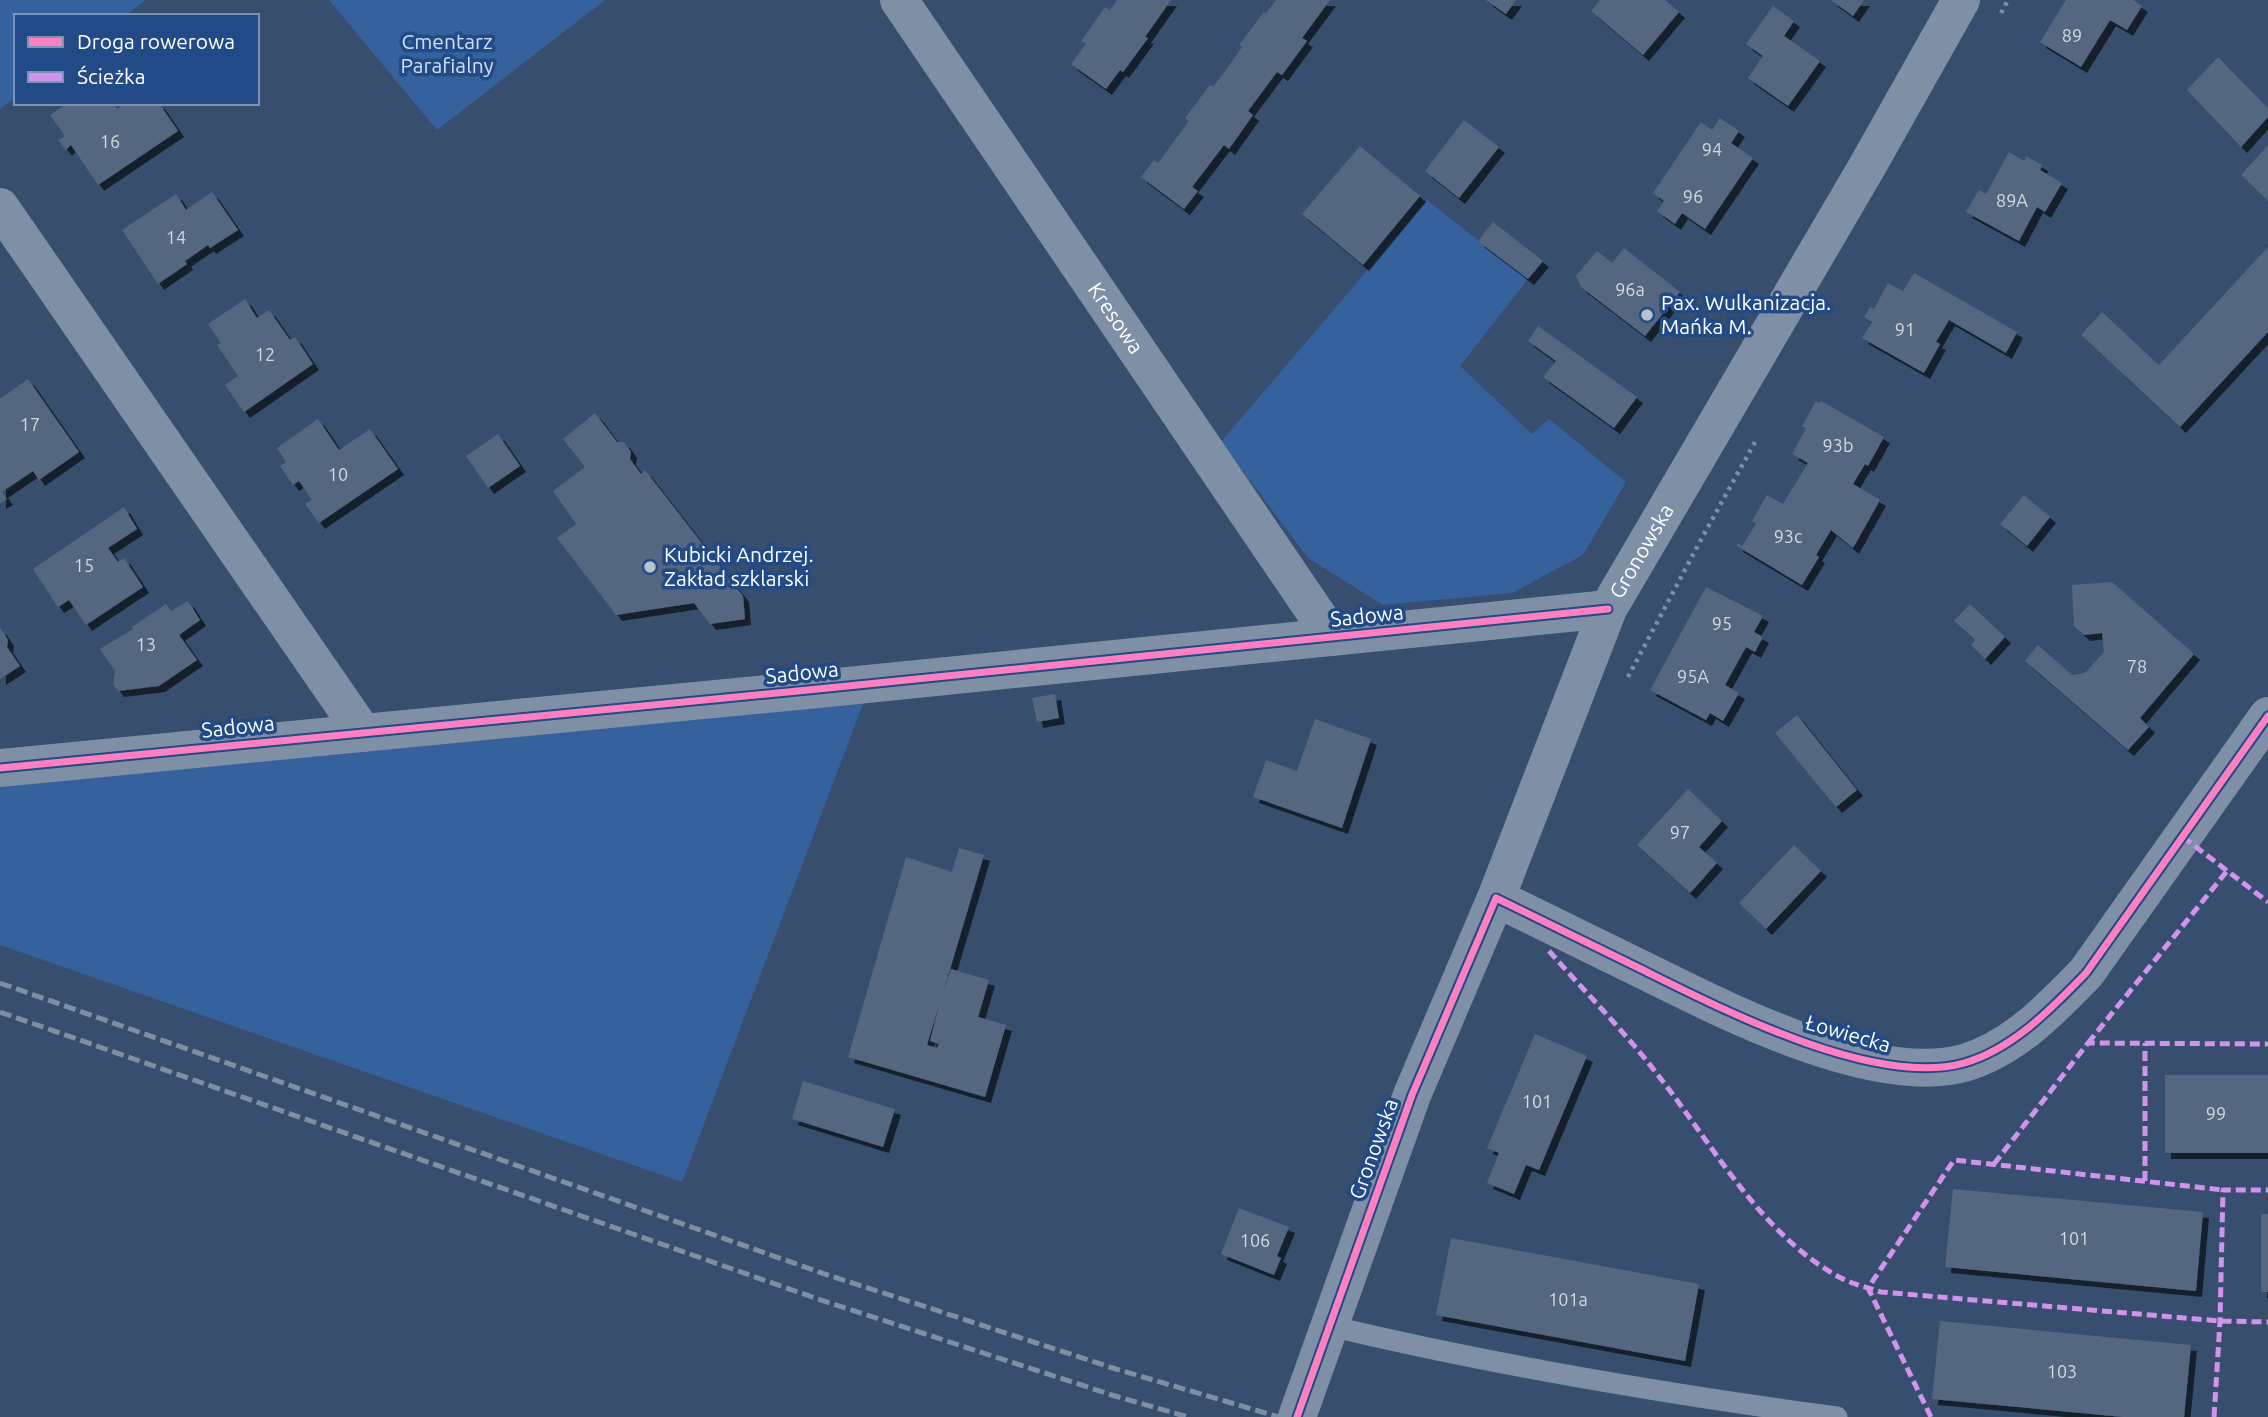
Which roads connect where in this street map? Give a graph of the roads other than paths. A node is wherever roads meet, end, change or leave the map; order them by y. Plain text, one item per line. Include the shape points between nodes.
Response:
1 (899, 0) edge
2 (1961, 0) edge
3 (0, 207) edge
4 (1608, 609) junction
5 (1332, 637) junction
6 (2268, 716) edge
7 (363, 733) junction
8 (0, 768) edge
9 (1496, 898) junction
10 (1330, 1326) junction
11 (1297, 1417) edge
12 (1837, 1417) edge

1 - 5 street, Kresowa
2 - 4 street, Gronowska
3 - 7 street
4 - 5 street, Sadowa
4 - 9 street, Gronowska
5 - 7 street, Sadowa
6 - 9 street, Łowiecka via 2086,972 2053,1007 2014,1038 1964,1063 1903,1066 1849,1057 1735,1016
7 - 8 street, Sadowa
9 - 10 street, Gronowska via 1412,1095
10 - 11 street, Gronowska
10 - 12 lane via 1503,1364

